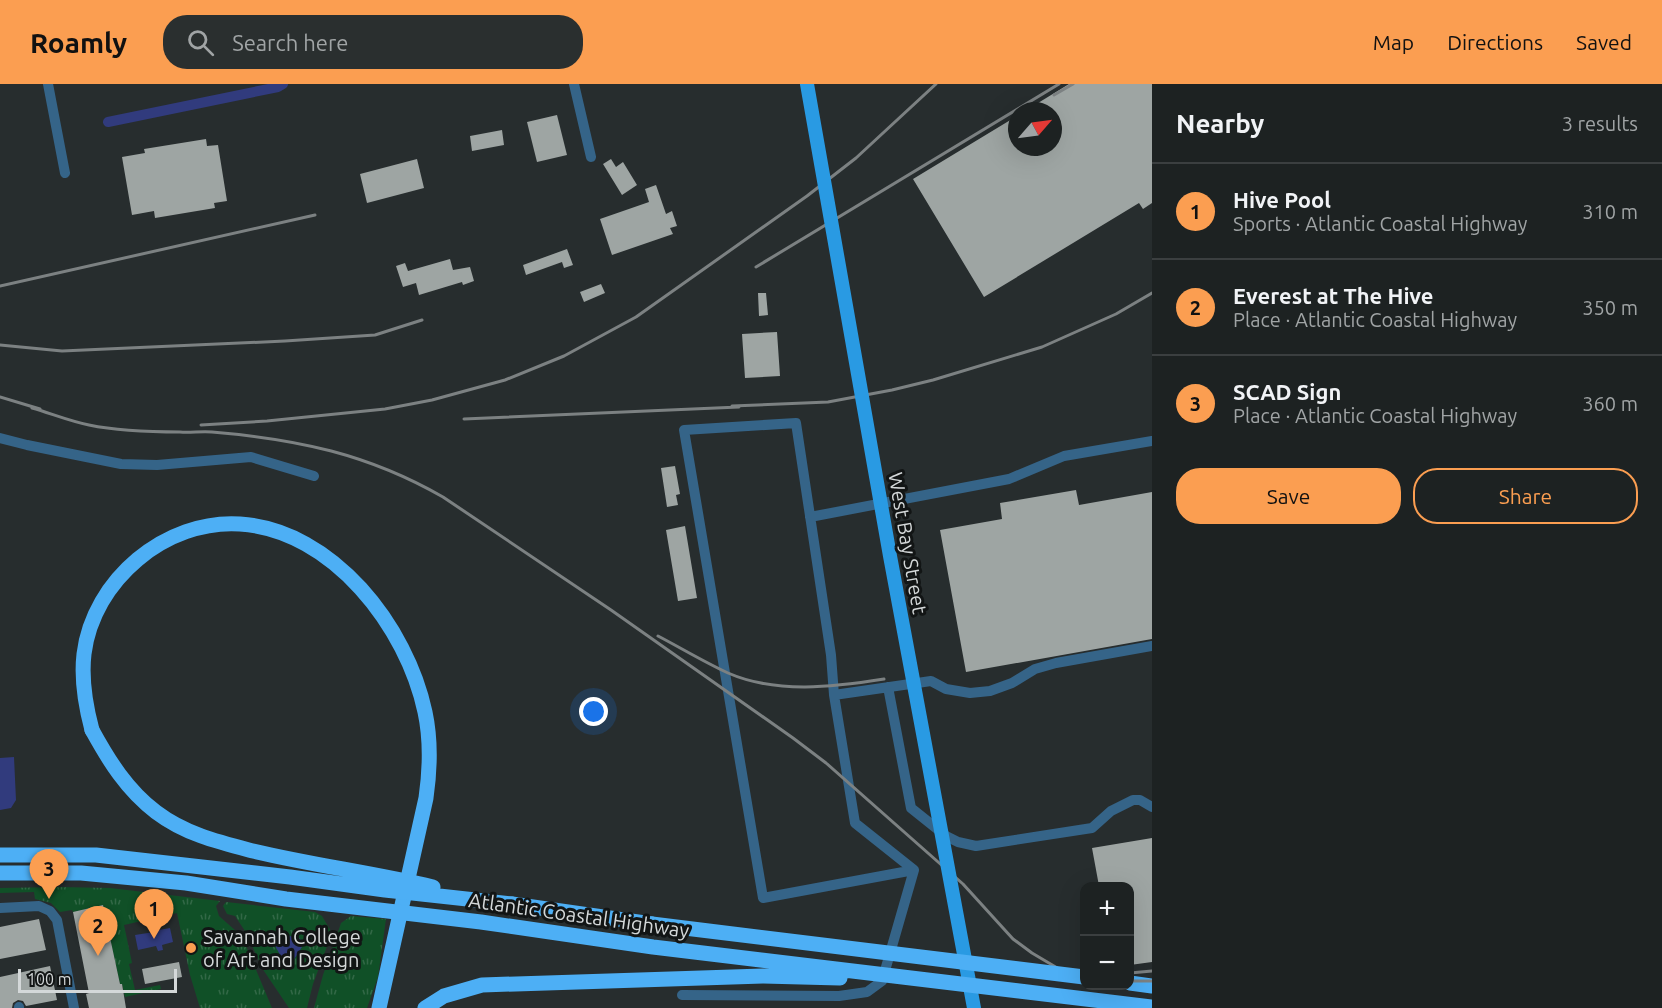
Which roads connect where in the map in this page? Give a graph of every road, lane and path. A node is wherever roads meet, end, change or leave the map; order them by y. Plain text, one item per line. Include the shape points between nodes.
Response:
1 (48, 84) edge
2 (574, 84) edge
3 (807, 84) edge
4 (591, 157) dead end
5 (65, 173) dead end
6 (0, 438) edge
7 (1152, 441) edge
8 (314, 476) dead end
9 (810, 517) junction
10 (1152, 646) edge
11 (888, 687) junction
12 (834, 695) junction
13 (1152, 807) edge
14 (0, 855) edge
15 (914, 870) junction
16 (0, 873) edge
17 (512, 904) junction
18 (0, 908) edge
19 (900, 977) junction
20 (1080, 977) edge
21 (1134, 984) edge
22 (1152, 986) edge
23 (682, 995) dead end
24 (1152, 1007) edge
25 (73, 1008) edge
26 (379, 1008) edge
27 (425, 1008) edge
28 (974, 1008) edge

1 - 5 street
2 - 4 street
3 - 28 main road, West Bay Street, bridge
6 - 8 street via 121,464 251,457
7 - 9 street via 1064,456 1010,479
9 - 12 street
9 - 15 street via 796,423 684,430 763,897
10 - 11 street via 1056,663 990,691 946,689 931,681
11 - 12 street
11 - 13 street via 911,808 958,842 976,846 1092,828 1111,811 1133,800
12 - 15 street via 855,823
14 - 17 highway, Atlantic Coastal Highway, bridge via 96,855
15 - 23 street via 882,981 867,992 839,996
16 - 19 highway, Atlantic Coastal Highway, bridge via 81,873 186,883
17 - 20 highway, Atlantic Coastal Highway, bridge
17 - 26 highway, bridge via 382,875 262,853 214,841 185,831 156,812 110,764 92,730 84,701 88,633 106,594 131,565 170,539 207,525 258,526 307,544 324,556 354,581 386,618 420,691 429,741 426,798
18 - 25 street via 45,907 57,920
19 - 24 highway, Atlantic Coastal Highway, bridge
19 - 27 highway, bridge via 763,976 483,985 444,996
21 - 22 highway

